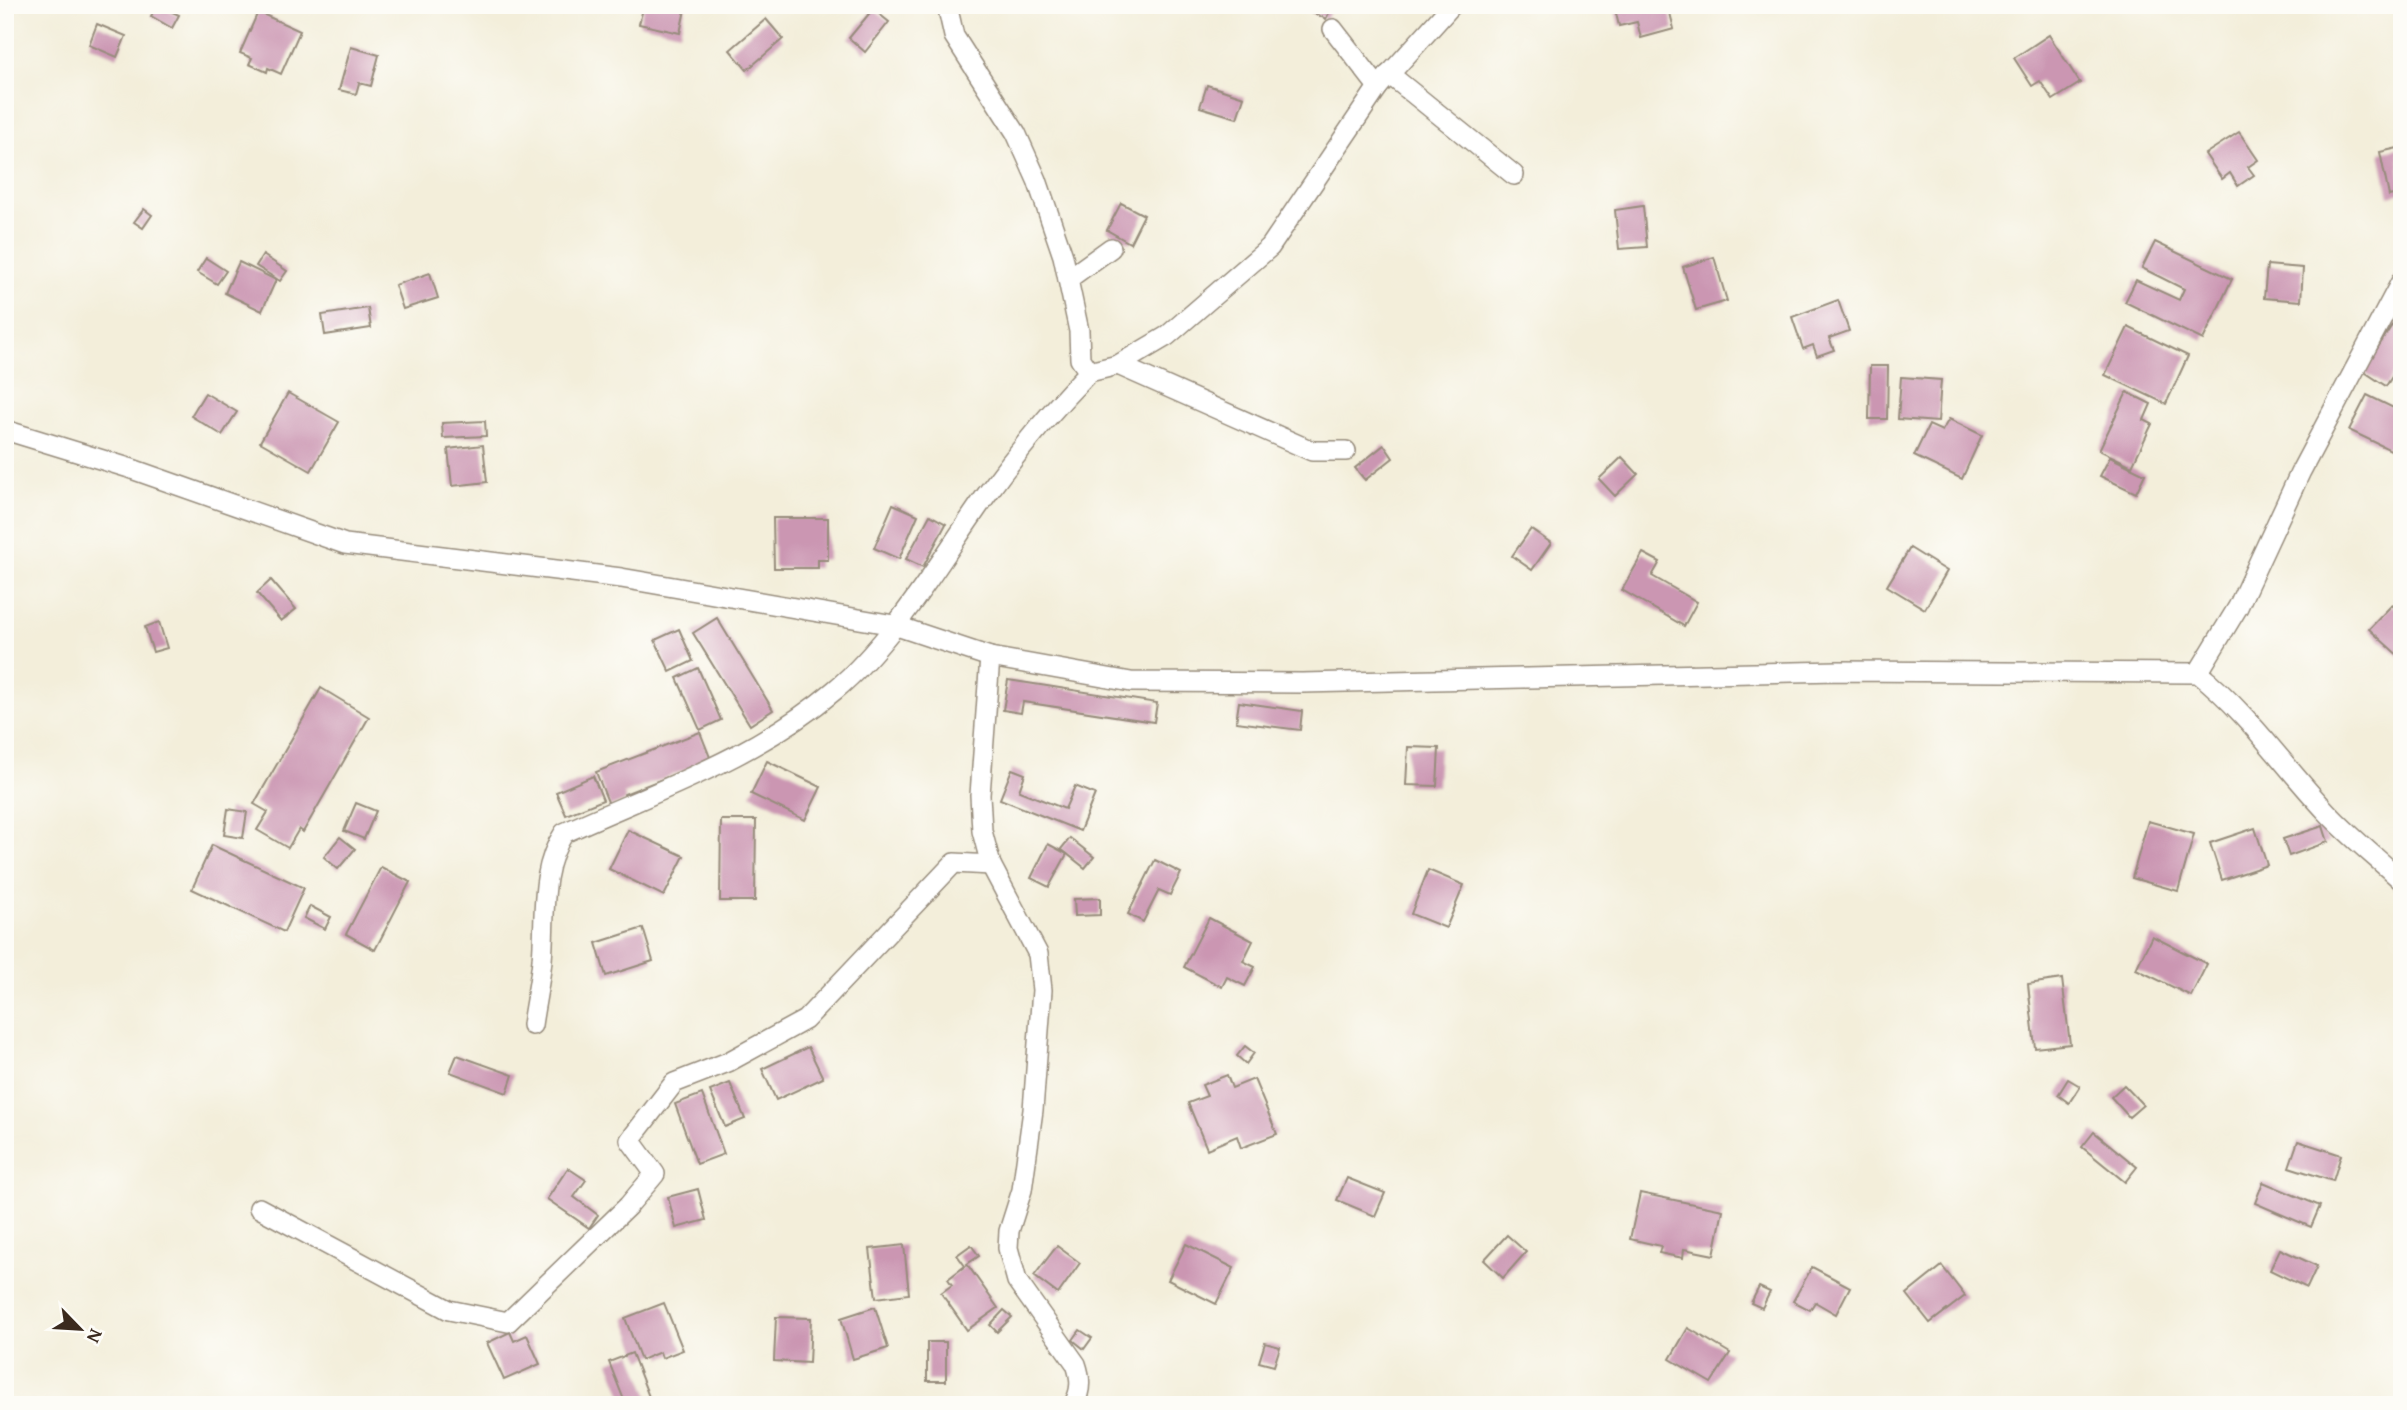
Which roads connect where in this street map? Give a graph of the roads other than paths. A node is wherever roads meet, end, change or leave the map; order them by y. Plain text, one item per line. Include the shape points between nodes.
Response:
1 (947, 5) edge
2 (1452, 5) edge
3 (1333, 29) dead end
4 (1384, 81) junction
5 (1514, 175) dead end
6 (1111, 248) dead end
7 (1068, 279) junction
8 (2402, 280) edge
9 (1118, 365) junction
10 (1089, 372) junction
11 (5, 430) edge
12 (1346, 450) dead end
13 (894, 625) junction
14 (990, 657) junction
15 (2198, 673) junction
16 (991, 865) junction
17 (2402, 881) edge
18 (532, 1025) dead end
19 (259, 1208) dead end
20 (1073, 1405) edge

1 - 7 street via 954,37 1016,133 1037,180
2 - 4 street
3 - 4 street
4 - 5 street
4 - 9 street via 1270,247 1167,336
6 - 7 street
7 - 10 street via 1080,359
8 - 15 street via 2301,471 2238,607
9 - 10 street
9 - 12 street via 1312,451
10 - 13 street via 1028,440
11 - 13 street via 345,544 621,578
13 - 14 street
13 - 18 street via 836,689 757,743 718,767 564,833 554,849 546,882 542,961
14 - 15 street via 1131,682 1302,683 1839,671
14 - 16 street via 980,795 982,831
15 - 17 street via 2276,750 2327,812
16 - 19 street via 954,863 805,1020 728,1062 674,1083 629,1140 655,1174 508,1322 449,1310
16 - 20 street via 1038,954 1042,989 1033,1110 1009,1248 1017,1281 1076,1364 1080,1387

